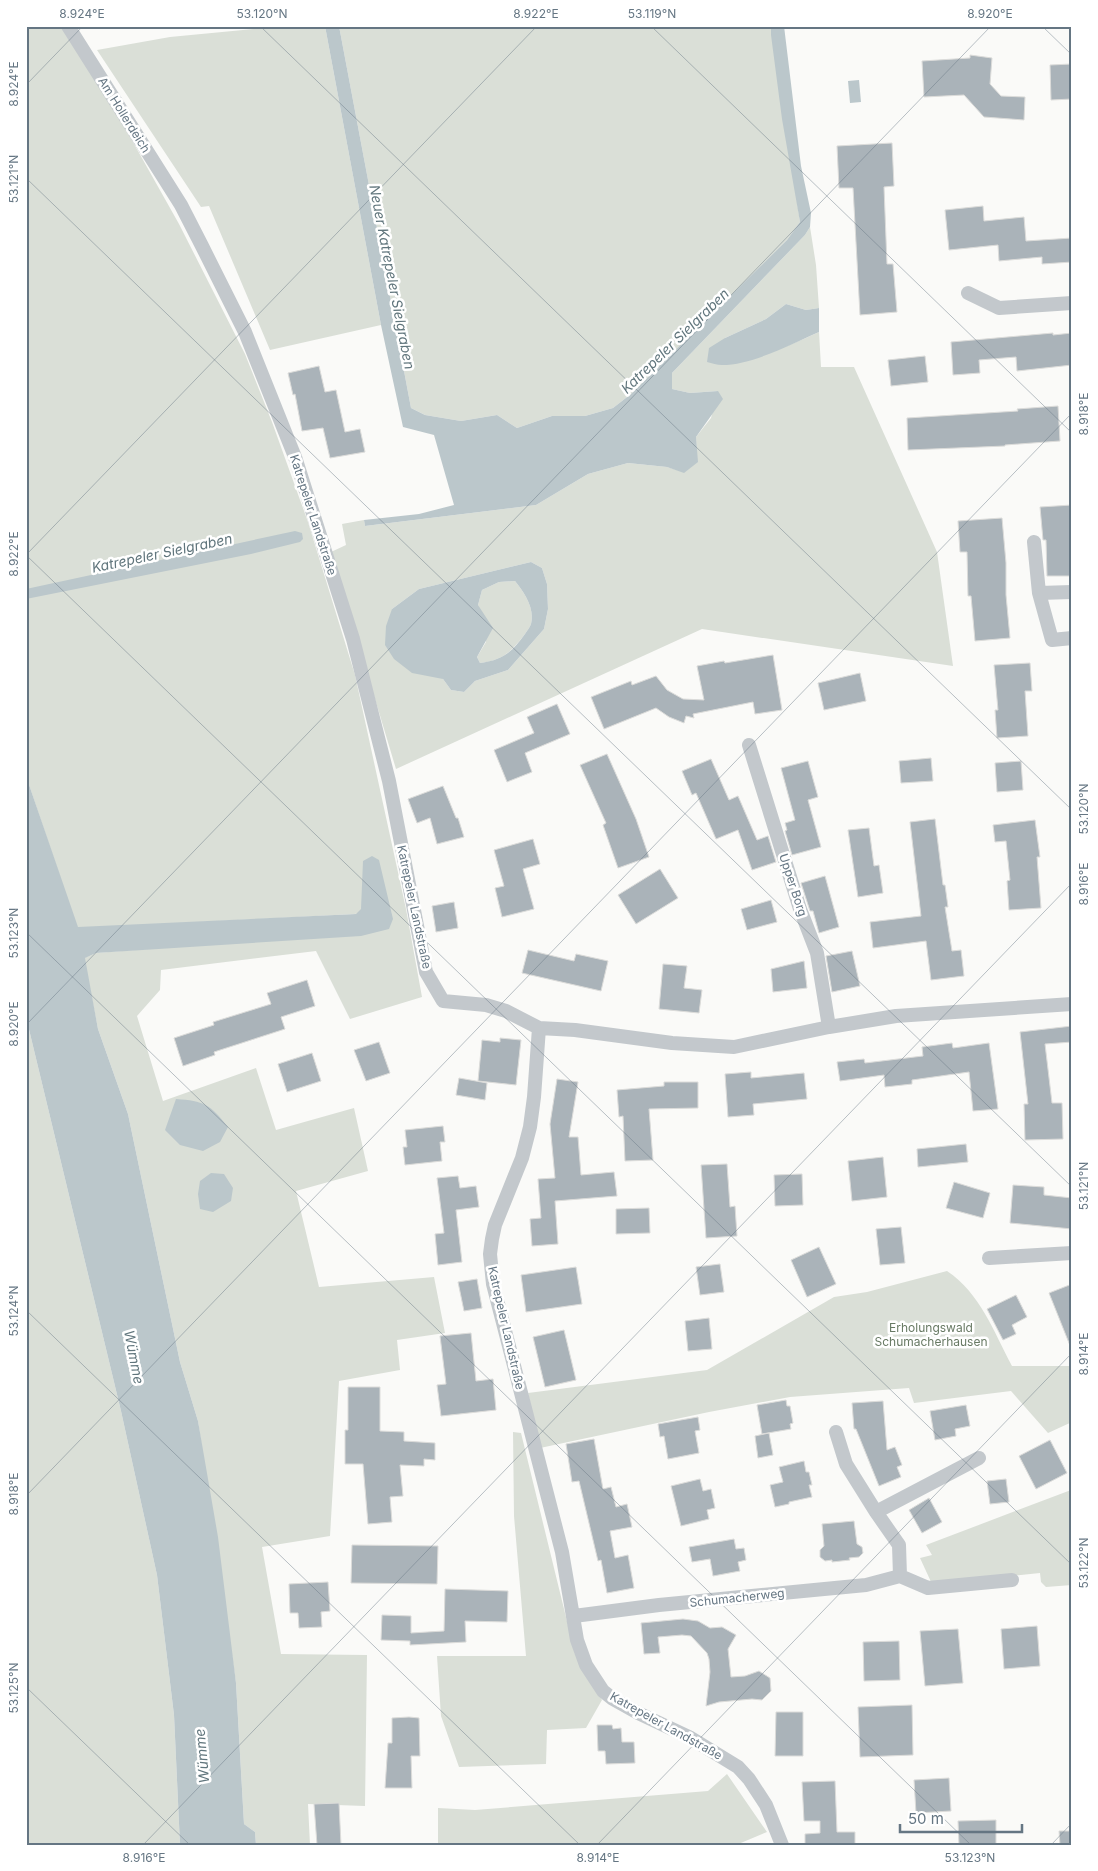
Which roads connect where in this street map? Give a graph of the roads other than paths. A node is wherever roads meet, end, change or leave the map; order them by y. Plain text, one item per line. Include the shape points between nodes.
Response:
1 (68, 26) edge
2 (180, 205) joint
3 (968, 294) dead end
4 (1072, 303) edge
5 (1034, 542) dead end
6 (1072, 592) edge
7 (1040, 593) junction
8 (1072, 638) edge
9 (749, 745) dead end
10 (1072, 1004) edge
11 (829, 1027) junction
12 (539, 1028) junction
13 (1072, 1253) edge
14 (990, 1258) dead end
15 (836, 1432) dead end
16 (979, 1458) dead end
17 (876, 1512) junction
18 (900, 1576) junction
19 (1012, 1580) dead end
20 (574, 1616) junction
21 (782, 1845) edge

1 - 2 street, Am Hollerdeich
2 - 12 street, Katrepeler Landstraße via 245,332 295,458 348,621 389,781 426,972 443,1001 486,1005
3 - 4 street via 999,308
5 - 7 street
6 - 7 street
7 - 8 street via 1052,640
9 - 11 street, Upper Borg via 817,953
10 - 11 street via 896,1016
11 - 12 street via 734,1047
12 - 20 street, Katrepeler Landstraße via 530,1127 522,1158 495,1225 490,1254 493,1284 562,1552
13 - 14 street
15 - 17 street via 846,1464
16 - 17 street
17 - 18 street via 899,1545
18 - 19 street via 928,1588
18 - 20 street, Schumacherweg via 866,1585
20 - 21 street, Katrepeler Landstraße via 577,1640 586,1665 603,1691 738,1767 766,1805

